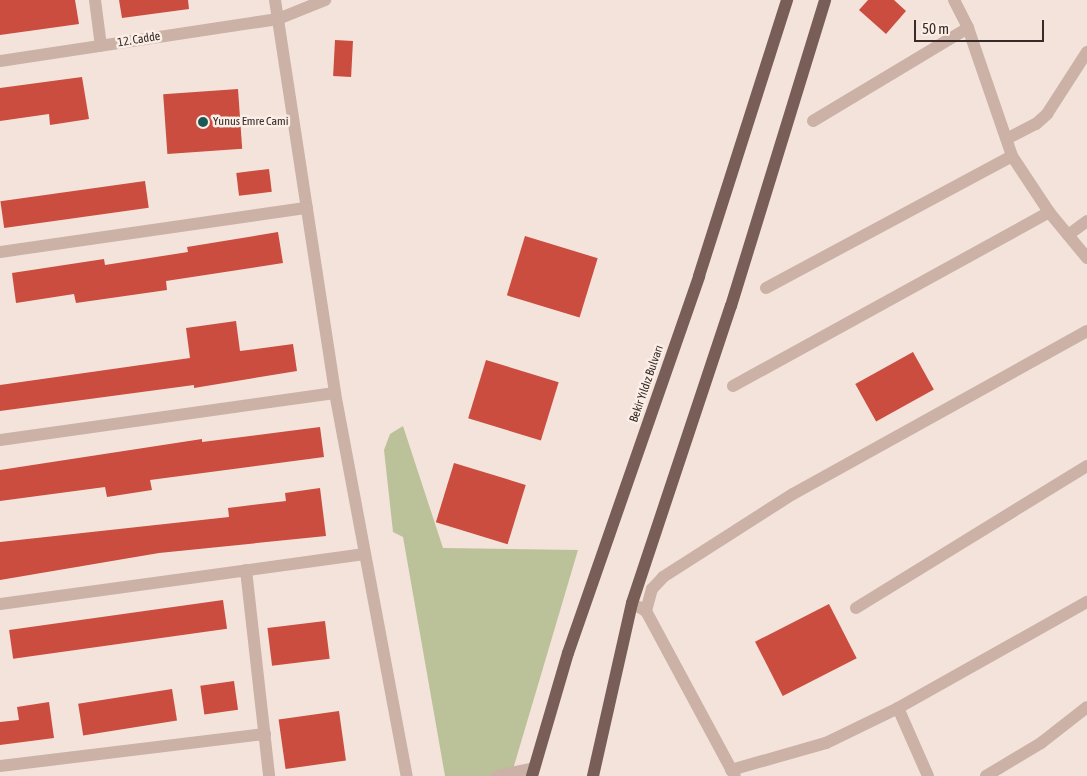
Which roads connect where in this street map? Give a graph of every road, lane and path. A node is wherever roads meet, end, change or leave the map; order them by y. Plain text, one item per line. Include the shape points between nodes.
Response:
1 (95, 0) edge
2 (275, 0) edge
3 (325, 0) edge
4 (787, 0) edge
5 (824, 0) edge
6 (954, 0) edge
7 (278, 19) junction
8 (968, 28) junction
9 (101, 46) junction
10 (1087, 52) edge
11 (0, 61) edge
12 (814, 121) dead end
13 (1008, 138) junction
14 (1012, 156) junction
15 (307, 208) junction
16 (1049, 212) junction
17 (1087, 221) edge
18 (1068, 235) junction
19 (0, 252) edge
20 (1087, 258) edge
21 (766, 288) dead end
22 (1087, 331) edge
23 (733, 386) dead end
24 (335, 393) junction
25 (0, 440) edge
26 (1087, 466) edge
27 (365, 554) junction
28 (246, 570) junction
29 (1087, 602) edge
30 (632, 603) junction
31 (0, 604) edge
32 (856, 608) dead end
33 (646, 611) junction
34 (1087, 707) edge
35 (898, 708) junction
36 (265, 734) junction
37 (0, 766) edge
38 (533, 772) edge
39 (733, 773) edge
40 (270, 776) edge
41 (407, 776) edge
42 (497, 776) edge
43 (593, 776) edge
44 (928, 776) edge
45 (986, 776) edge

1 - 9 street
2 - 7 street
3 - 7 street, 12. Cadde
4 - 38 main road, Bekir Yıldız Bulvarı via 699,276 568,653
5 - 30 main road via 731,306
6 - 8 street
7 - 9 street, 12. Cadde
7 - 15 street
8 - 12 street
8 - 13 street
9 - 11 street, 12. Cadde
10 - 13 street via 1047,114 1036,124
13 - 14 street
14 - 16 street
14 - 21 street
15 - 19 street
15 - 24 street
16 - 18 street
16 - 23 street
17 - 18 street
18 - 20 street
22 - 33 street via 793,494 663,577 652,589
24 - 25 street
24 - 27 street
26 - 32 street
27 - 28 street
27 - 41 street
28 - 31 street
28 - 36 street
29 - 35 street
30 - 33 street
30 - 43 main road
33 - 39 street
34 - 45 street via 1041,743
35 - 39 street via 826,743
35 - 44 street
36 - 37 street
36 - 40 street
38 - 42 street

